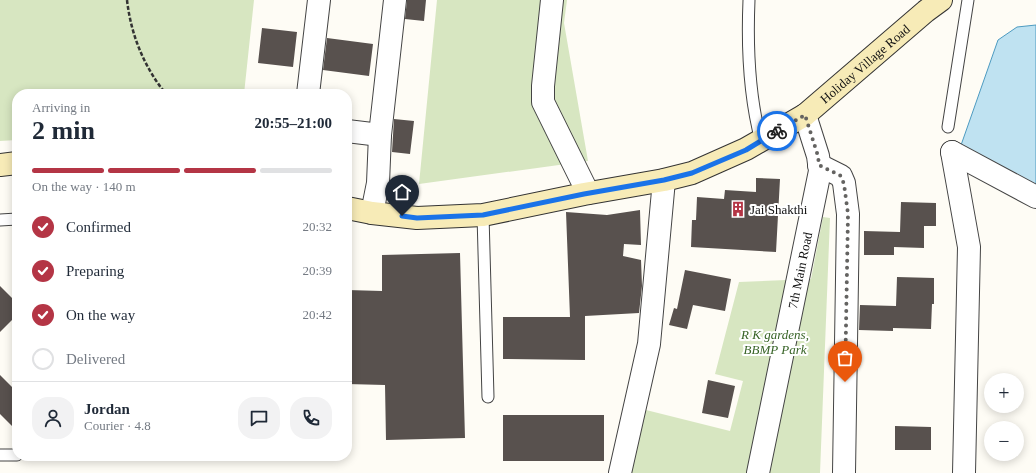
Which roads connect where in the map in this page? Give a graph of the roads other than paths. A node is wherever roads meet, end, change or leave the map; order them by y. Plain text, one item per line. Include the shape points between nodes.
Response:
1 (319, 0) edge
2 (395, 0) edge
3 (552, 0) edge
4 (749, 0) edge
5 (941, 0) edge
6 (968, 0) edge
7 (309, 89) edge
8 (805, 115) junction
9 (948, 127) dead end
10 (352, 131) edge
11 (380, 135) junction
12 (761, 141) junction
13 (12, 164) edge
14 (0, 165) edge
15 (819, 165) junction
16 (664, 180) junction
17 (588, 193) junction
18 (1036, 198) edge
19 (352, 209) edge
20 (372, 213) junction
21 (483, 215) junction
22 (12, 219) edge
23 (0, 220) edge
24 (488, 398) dead end
25 (0, 455) edge
26 (12, 455) edge
27 (620, 473) edge
28 (758, 473) edge
29 (844, 473) edge
30 (964, 473) edge

1 - 7 street
2 - 11 street
3 - 17 street via 543,102
4 - 12 lane via 748,31 754,115
5 - 8 street, Holiday Village Road
6 - 9 lane
8 - 12 street, Holiday Village Road
8 - 15 street, 7th Main Road
10 - 11 street
11 - 20 street via 378,182
12 - 16 street, Holiday Village Road via 692,173
13 - 14 street
15 - 28 street, 7th Main Road via 820,171
15 - 29 street via 841,176 848,214
16 - 17 street, Holiday Village Road
16 - 27 street via 649,344
17 - 21 street, Holiday Village Road
18 - 30 street via 952,152 969,247
19 - 20 street, Holiday Village Road
20 - 21 street, Holiday Village Road via 417,218
21 - 24 lane
22 - 23 lane
25 - 26 lane

